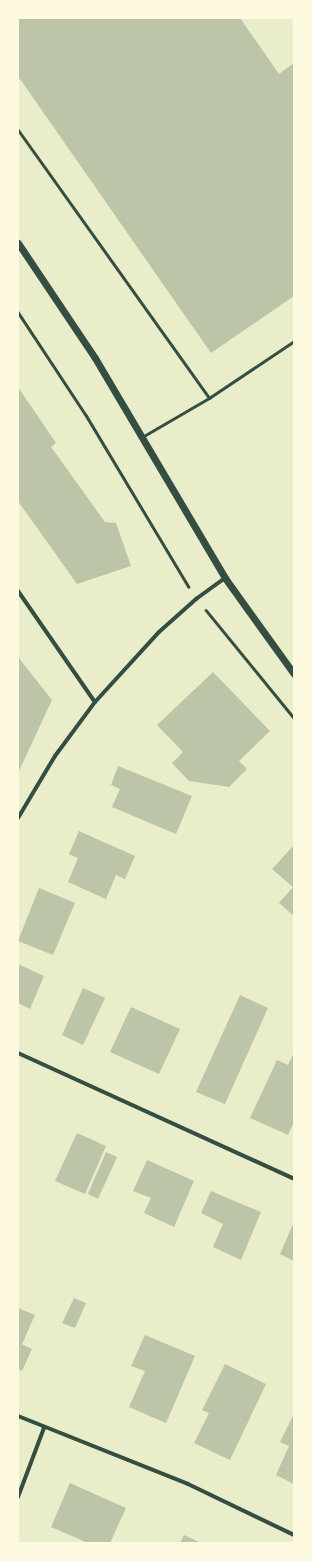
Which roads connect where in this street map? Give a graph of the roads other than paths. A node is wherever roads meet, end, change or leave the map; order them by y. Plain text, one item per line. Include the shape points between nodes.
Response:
1 (18, 130) edge
2 (18, 243) edge
3 (294, 341) edge
4 (210, 398) junction
5 (142, 437) junction
6 (225, 578) junction
7 (18, 591) edge
8 (294, 674) edge
9 (94, 702) junction
10 (18, 818) edge
11 (18, 1053) edge
12 (294, 1178) edge
13 (18, 1416) edge
14 (44, 1428) junction
15 (18, 1497) edge
16 (294, 1535) edge

1 - 4 lane
2 - 5 street via 95,358
3 - 4 lane
4 - 5 lane
5 - 6 street
6 - 8 street
6 - 9 street via 196,599 159,632
7 - 9 street
9 - 10 street via 55,756
11 - 12 street
13 - 14 street
14 - 15 street
14 - 16 street via 188,1484

